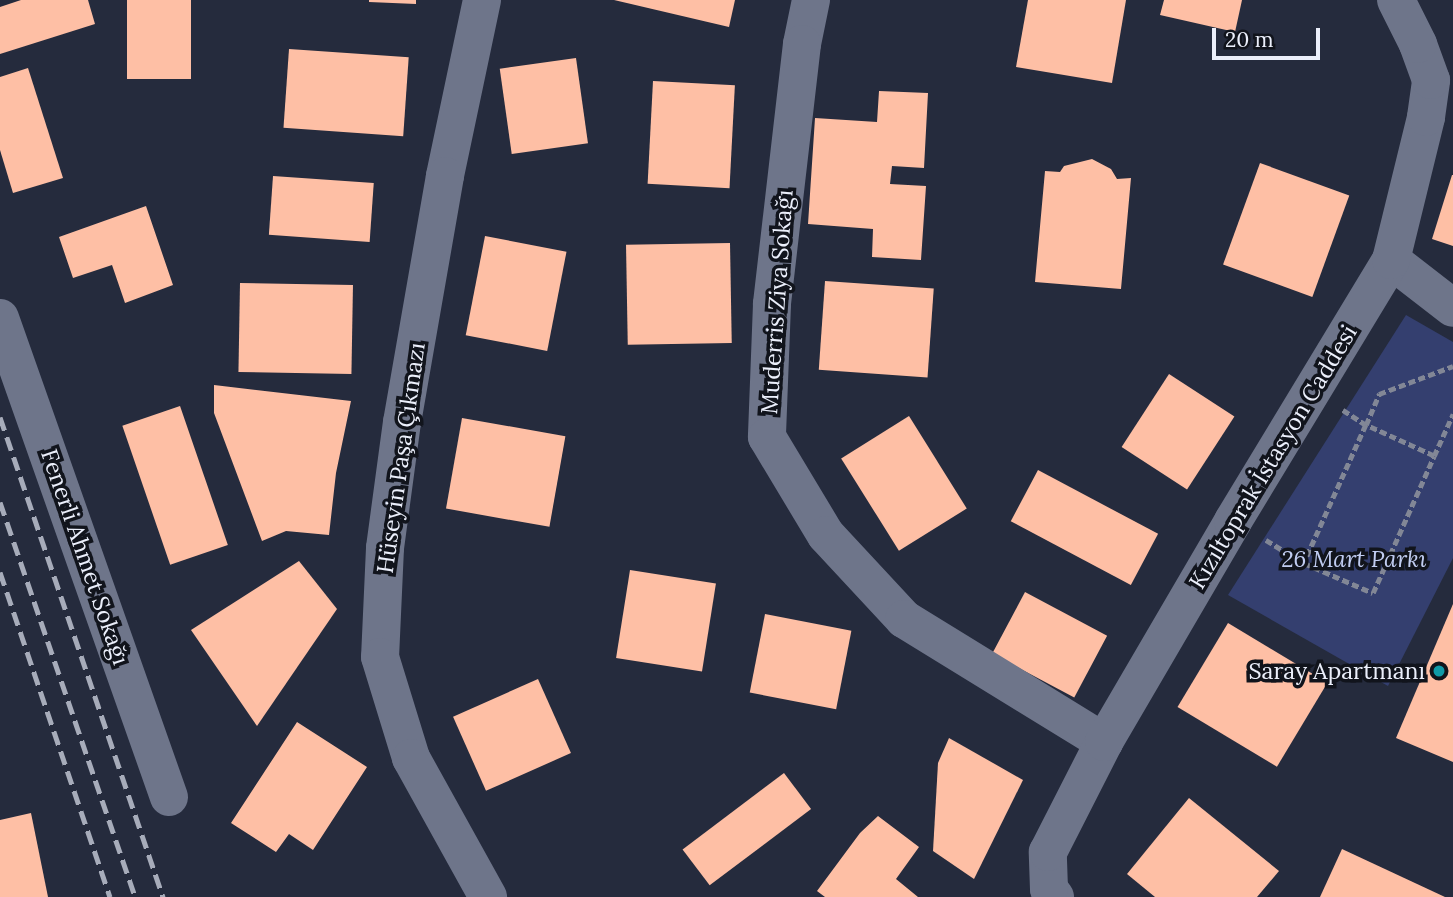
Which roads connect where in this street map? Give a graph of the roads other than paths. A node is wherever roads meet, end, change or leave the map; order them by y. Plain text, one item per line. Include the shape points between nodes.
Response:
1 (482, 0) edge
2 (811, 0) edge
3 (1396, 0) edge
4 (1391, 260) junction
5 (1453, 308) edge
6 (0, 318) edge
7 (1104, 742) junction
8 (169, 797) dead end
9 (488, 897) edge
10 (1055, 897) edge

1 - 9 street, Hüseyin Paşa Çıkmazı via 445,176 402,422 385,548 380,657 411,758
2 - 7 street, Muderris Ziya Sokağı via 772,304 767,437 826,535 904,619
3 - 4 street, Kızıltoprak İstasyon Caddesi via 1431,80
4 - 5 street
4 - 7 street, Kızıltoprak İstasyon Caddesi
6 - 8 street, Fenerli Ahmet Sokağı
7 - 10 street, Kızıltoprak İstasyon Caddesi via 1048,852 1049,889

